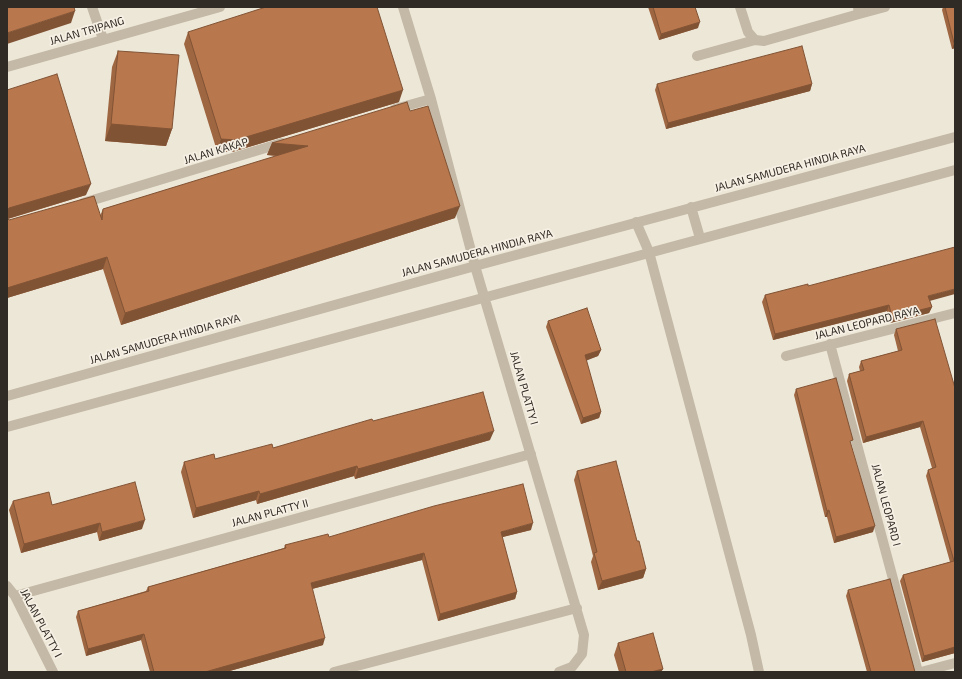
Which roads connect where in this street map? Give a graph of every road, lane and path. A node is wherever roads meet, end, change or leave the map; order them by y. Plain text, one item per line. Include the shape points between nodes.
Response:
1 (92, 7) edge
2 (220, 7) edge
3 (403, 7) edge
4 (740, 7) edge
5 (885, 7) edge
6 (858, 11) edge
7 (103, 39) junction
8 (756, 40) junction
9 (697, 56) dead end
10 (7, 67) edge
11 (431, 99) junction
12 (386, 112) edge
13 (955, 137) edge
14 (295, 139) edge
15 (955, 170) edge
16 (75, 205) edge
17 (691, 208) junction
18 (636, 222) junction
19 (700, 238) junction
20 (649, 252) junction
21 (475, 266) junction
22 (485, 297) junction
23 (955, 313) edge
24 (830, 344) junction
25 (786, 356) dead end
26 (7, 396) edge
27 (7, 427) edge
28 (531, 454) junction
29 (7, 586) edge
30 (16, 596) junction
31 (577, 608) junction
32 (955, 663) edge
33 (53, 672) edge
34 (334, 672) edge
35 (558, 672) edge
36 (759, 672) edge
37 (919, 672) edge

1 - 7 street
2 - 7 street, JALAN TRIPANG
3 - 11 street
4 - 8 street via 748,32
5 - 6 street
6 - 8 street via 764,41
7 - 10 street, JALAN TRIPANG
8 - 9 street
11 - 12 street
11 - 21 street, JALAN PLATTY I
13 - 17 street, JALAN SAMUDERA HINDIA RAYA
14 - 16 street, JALAN KAKAP
15 - 19 street
17 - 18 street, JALAN SAMUDERA HINDIA RAYA
17 - 19 street
18 - 20 street
18 - 21 street, JALAN SAMUDERA HINDIA RAYA
19 - 20 street
20 - 22 street
20 - 36 street
21 - 22 street, JALAN PLATTY I
21 - 26 street, JALAN SAMUDERA HINDIA RAYA
22 - 27 street
22 - 28 street, JALAN PLATTY I
23 - 24 street, JALAN LEOPARD RAYA
24 - 25 street, JALAN LEOPARD RAYA
24 - 37 street, JALAN LEOPARD I
28 - 30 street, JALAN PLATTY II
28 - 31 street, JALAN PLATTY I
29 - 30 street, JALAN PLATTY I
30 - 33 street, JALAN PLATTY I
31 - 34 street
31 - 35 street, JALAN PLATTY I via 584,635 582,654 572,667
32 - 37 street

